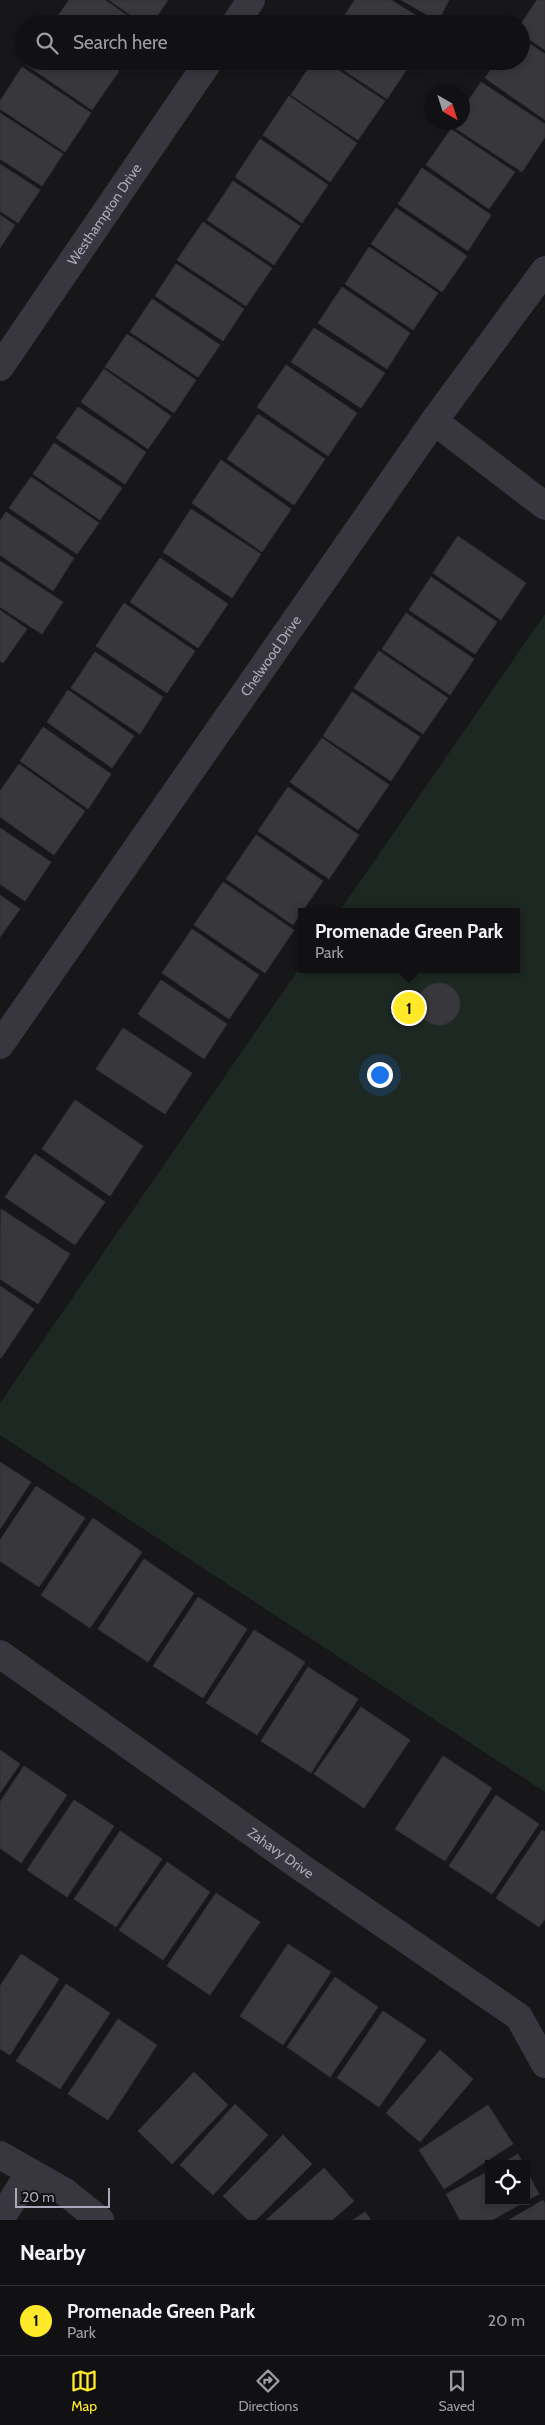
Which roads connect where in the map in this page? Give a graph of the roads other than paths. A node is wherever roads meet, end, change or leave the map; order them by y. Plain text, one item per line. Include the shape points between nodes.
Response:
1 (252, 0) edge
2 (241, 15) edge
3 (204, 70) edge
4 (545, 270) edge
5 (0, 367) edge
6 (434, 421) junction
7 (545, 506) edge
8 (0, 1046) edge
9 (0, 1654) edge
10 (545, 2064) edge
11 (0, 2155) edge
12 (30, 2172) junction
13 (0, 2220) edge
14 (100, 2220) edge

1 - 2 street
3 - 5 street, Westhampton Drive
4 - 6 street, Chelwood Drive
6 - 7 street
6 - 8 street, Chelwood Drive
9 - 10 street, Zahavy Drive via 519,2017
11 - 12 street
12 - 13 street
12 - 14 street via 65,2192

